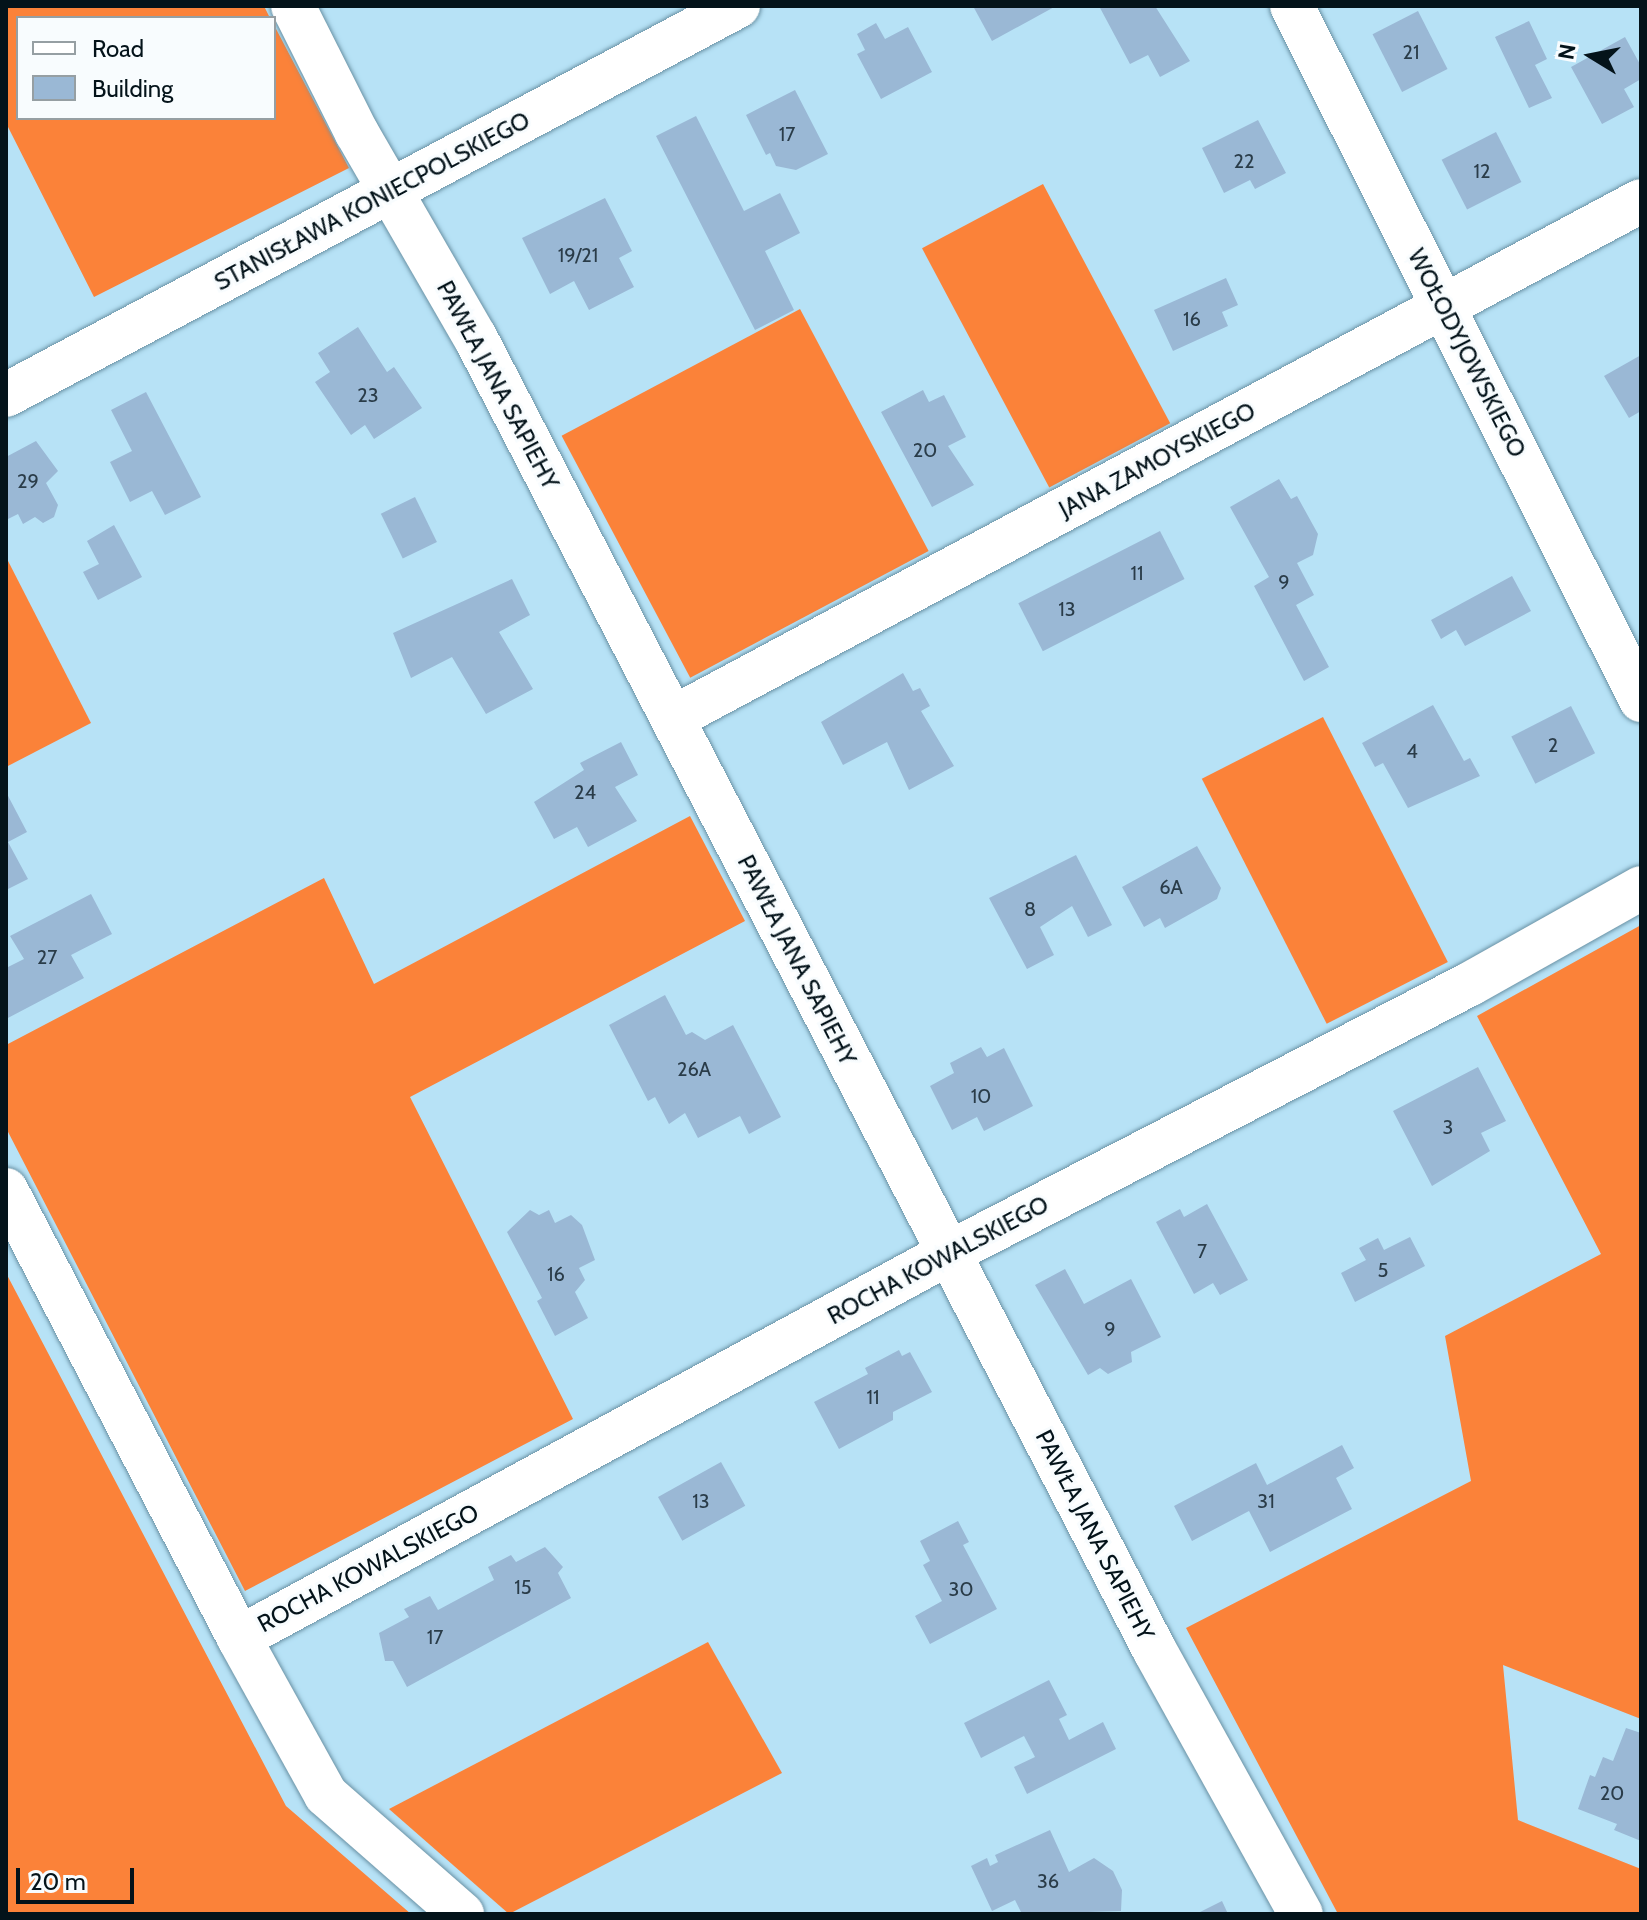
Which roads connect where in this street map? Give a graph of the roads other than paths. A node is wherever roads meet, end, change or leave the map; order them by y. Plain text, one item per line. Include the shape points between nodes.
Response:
1 (293, 6) edge
2 (738, 6) edge
3 (1292, 6) edge
4 (393, 190) junction
5 (1641, 201) edge
6 (1444, 306) junction
7 (6, 395) edge
8 (1641, 700) edge
9 (673, 718) junction
10 (1641, 888) edge
11 (6, 1190) edge
12 (949, 1253) junction
13 (239, 1638) junction
14 (462, 1914) edge
15 (1301, 1914) edge

1 - 4 street, PAWŁA JANA SAPIEHY via 357,133
2 - 4 street, STANISŁAWA KONIECPOLSKIEGO
3 - 6 street, WOŁODYJOWSKIEGO
4 - 7 street, STANISŁAWA KONIECPOLSKIEGO
4 - 9 street, PAWŁA JANA SAPIEHY
5 - 6 street, JANA ZAMOYSKIEGO
6 - 8 street, WOŁODYJOWSKIEGO
6 - 9 street, JANA ZAMOYSKIEGO
9 - 12 street, PAWŁA JANA SAPIEHY
10 - 12 street, ROCHA KOWALSKIEGO via 1470,984
11 - 13 street
12 - 13 street, ROCHA KOWALSKIEGO
12 - 15 street, PAWŁA JANA SAPIEHY via 1155,1651
13 - 14 street via 326,1795

